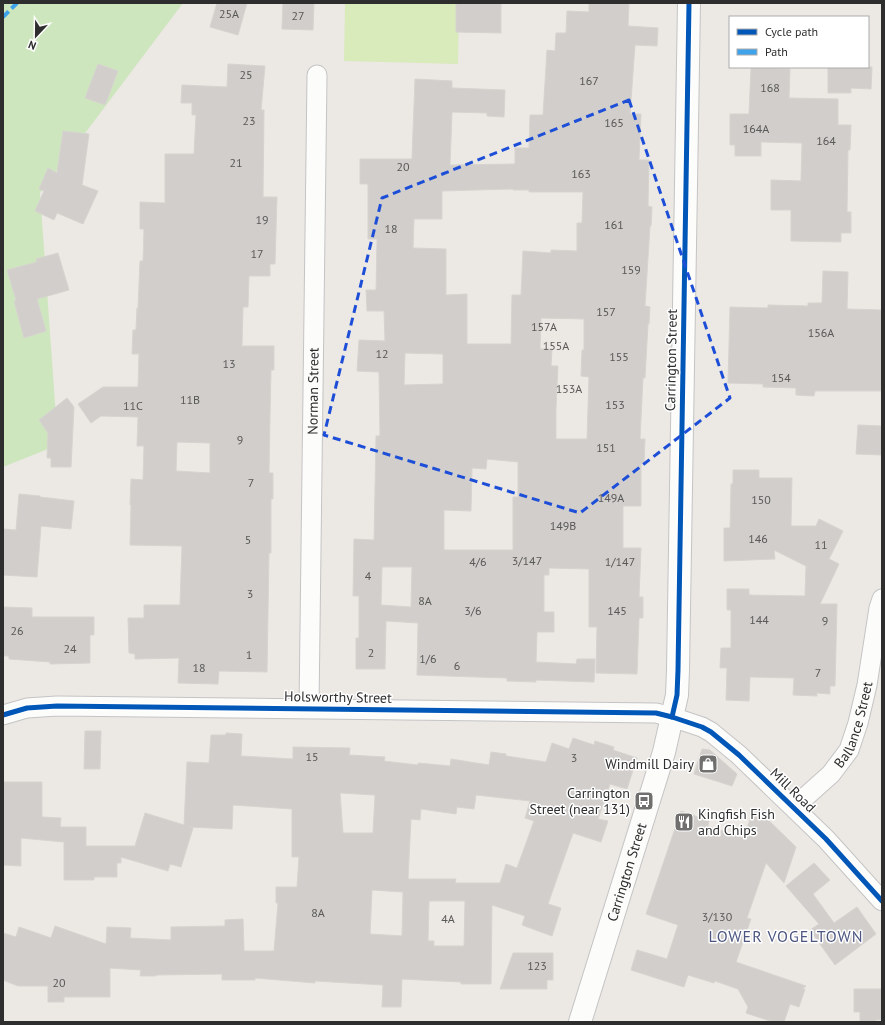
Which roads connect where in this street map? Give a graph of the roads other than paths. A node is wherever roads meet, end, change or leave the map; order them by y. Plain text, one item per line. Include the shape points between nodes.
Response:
1 (689, 3) edge
2 (317, 74) dead end
3 (882, 599) edge
4 (309, 708) junction
5 (3, 715) edge
6 (672, 717) junction
7 (794, 808) junction
8 (882, 901) edge
9 (580, 1022) edge

1 - 6 main road, Carrington Street via 678,670
2 - 4 street, Norman Street
3 - 7 street, Ballance Street via 867,685 849,750 831,774
4 - 5 street, Holsworthy Street via 57,706 27,708
4 - 6 street, Holsworthy Street via 656,713
6 - 7 street, Mill Road via 712,732
6 - 9 main road, Carrington Street via 664,752
7 - 8 street, Mill Road

